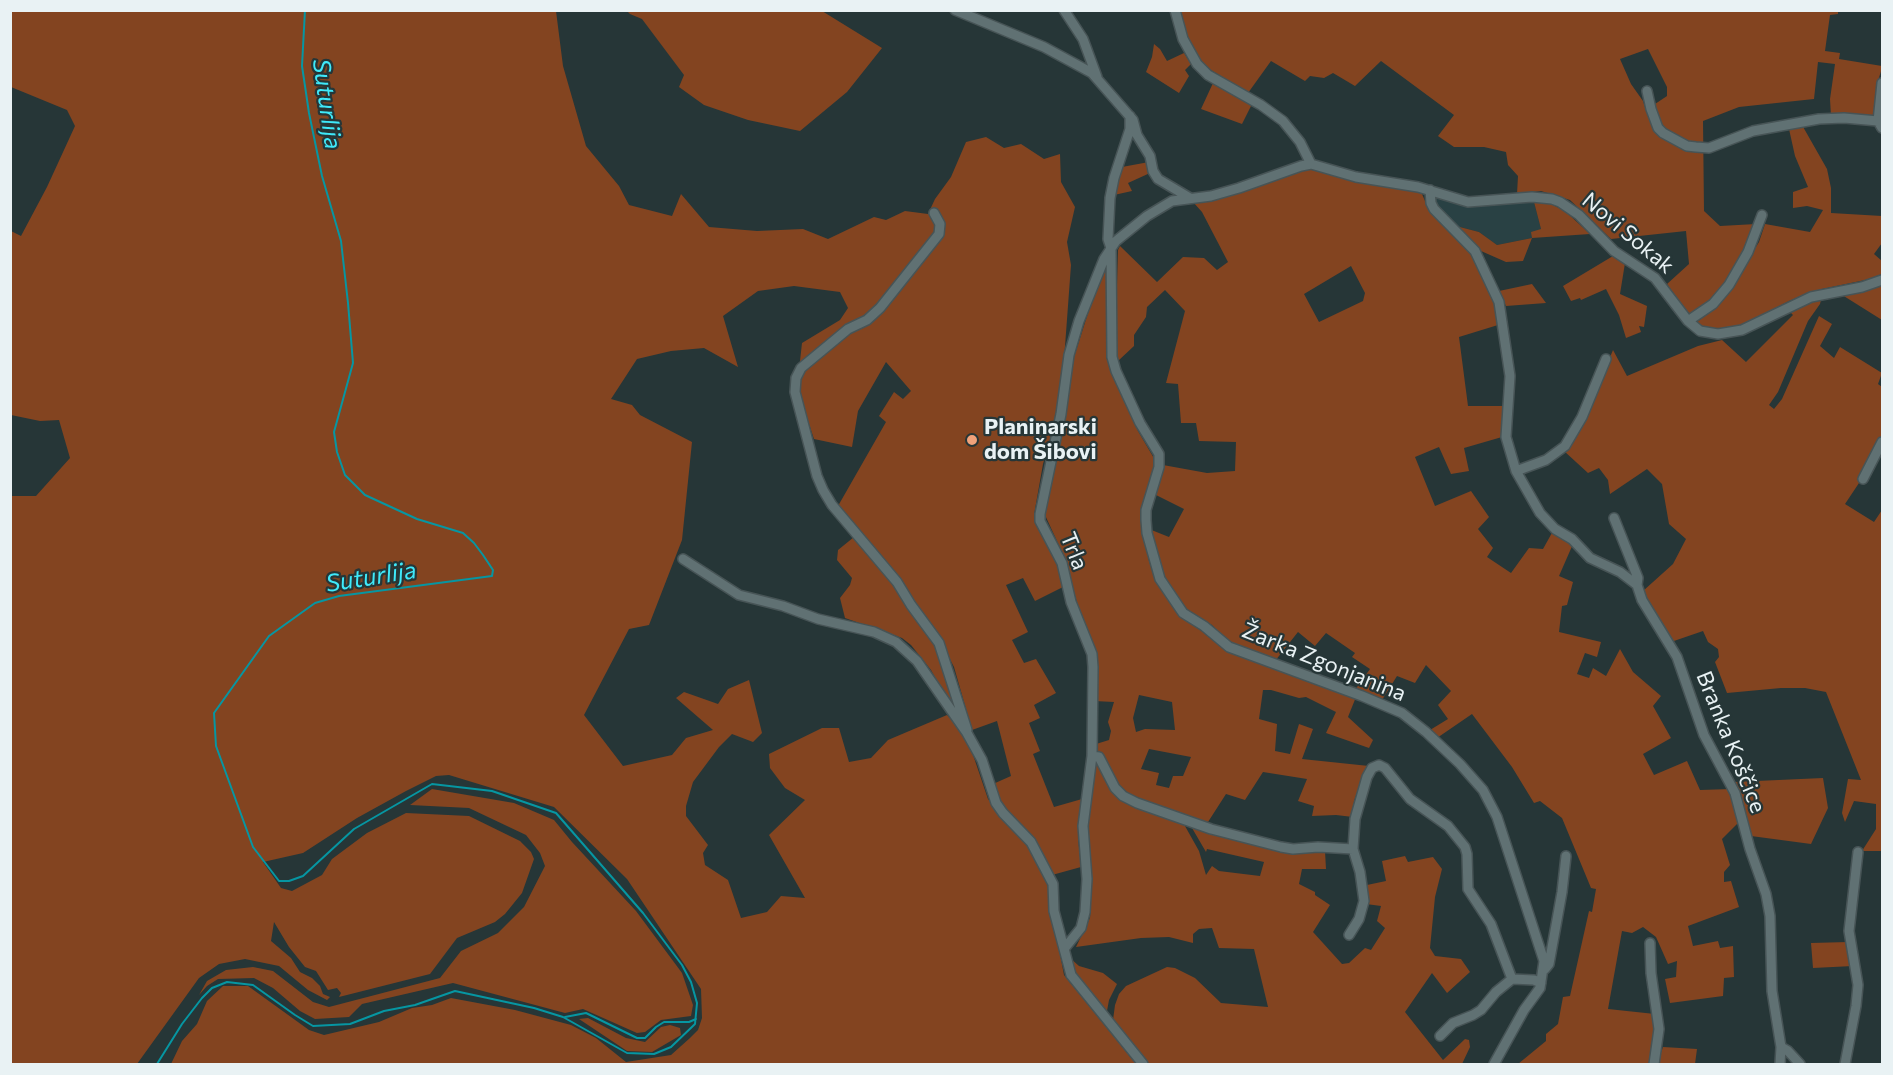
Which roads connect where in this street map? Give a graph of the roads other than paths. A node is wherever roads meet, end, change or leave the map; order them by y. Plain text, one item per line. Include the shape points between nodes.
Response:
1 (955, 10) edge
2 (1064, 10) edge
3 (1176, 10) edge
4 (1098, 78) junction
5 (1882, 83) edge
6 (1647, 91) dead end
7 (1130, 116) junction
8 (1880, 125) edge
9 (1311, 164) junction
10 (1430, 190) junction
11 (1190, 198) junction
12 (934, 213) dead end
13 (1762, 215) dead end
14 (1111, 248) junction
15 (1882, 280) edge
16 (1688, 321) junction
17 (1606, 359) dead end
18 (1882, 442) edge
19 (1516, 471) junction
20 (1863, 479) dead end
21 (1614, 518) dead end
22 (683, 560) dead end
23 (1637, 585) junction
24 (967, 733) junction
25 (1092, 756) junction
26 (1353, 849) junction
27 (1858, 852) dead end
28 (1566, 856) dead end
29 (1349, 935) dead end
30 (1650, 943) dead end
31 (1064, 949) junction
32 (1544, 971) junction
33 (1512, 979) junction
34 (1541, 983) junction
35 (1440, 1036) dead end
36 (1780, 1047) junction
37 (1143, 1065) edge
38 (1494, 1065) edge
39 (1654, 1065) edge
40 (1780, 1065) edge
41 (1800, 1065) edge
42 (1845, 1065) edge

1 - 4 street via 1044,47
2 - 4 street via 1083,39
3 - 9 street via 1183,39 1197,64 1284,121
4 - 7 street
5 - 8 street
6 - 8 street via 1663,133 1687,146 1709,148 1753,131 1820,119 1844,118
7 - 11 street via 1158,179
7 - 14 street, Žarka Zgonjanina via 1130,129 1112,188 1108,239
9 - 10 street, Novi Sokak via 1356,177
9 - 11 street, Trla via 1211,196
10 - 16 street, Novi Sokak via 1468,202 1542,198 1568,206 1614,251 1655,278
10 - 19 street via 1434,209 1475,251 1499,302 1509,376 1506,437
11 - 14 street, Trla via 1172,201 1156,210
12 - 24 street via 940,225 939,234 867,320 848,329 801,368 795,392 824,490 832,505 897,582 939,643
13 - 16 street via 1748,252 1729,285 1713,304
14 - 25 street, Trla via 1090,290 1069,355 1040,514 1062,563 1071,602 1092,654
14 - 32 street, Žarka Zgonjanina via 1112,357 1158,454 1159,467 1146,520 1157,572 1167,591 1183,613 1229,646 1394,709 1460,764 1483,790 1497,817 1542,950
15 - 16 street, Novi Sokak via 1811,297 1742,330 1709,334
17 - 19 street via 1582,417 1565,446 1546,460
18 - 20 street
19 - 23 street via 1540,513 1555,529 1572,539 1590,558
21 - 23 street, Branka Koščice via 1638,578
22 - 24 street via 739,595 874,632 896,642 917,661
23 - 36 street, Branka Koščice via 1677,657 1704,735 1731,783 1766,894
24 - 31 street via 982,760 996,803 1031,842 1053,884 1054,911
25 - 26 street via 1099,758 1123,796 1146,806 1211,829 1281,847
25 - 31 street, Trla via 1083,826 1085,912 1081,928
26 - 29 street via 1364,901
26 - 33 street via 1362,790 1370,771 1379,765 1410,799 1448,826 1465,847 1468,889 1491,924
27 - 42 street via 1850,931 1858,985
28 - 32 street via 1549,964
30 - 39 street via 1659,1029
31 - 37 street via 1071,975
32 - 34 street, Žarka Zgonjanina
33 - 34 street
33 - 35 street via 1482,1010 1453,1023
34 - 38 street, Žarka Zgonjanina
36 - 40 street, Branka Koščice
36 - 41 street

